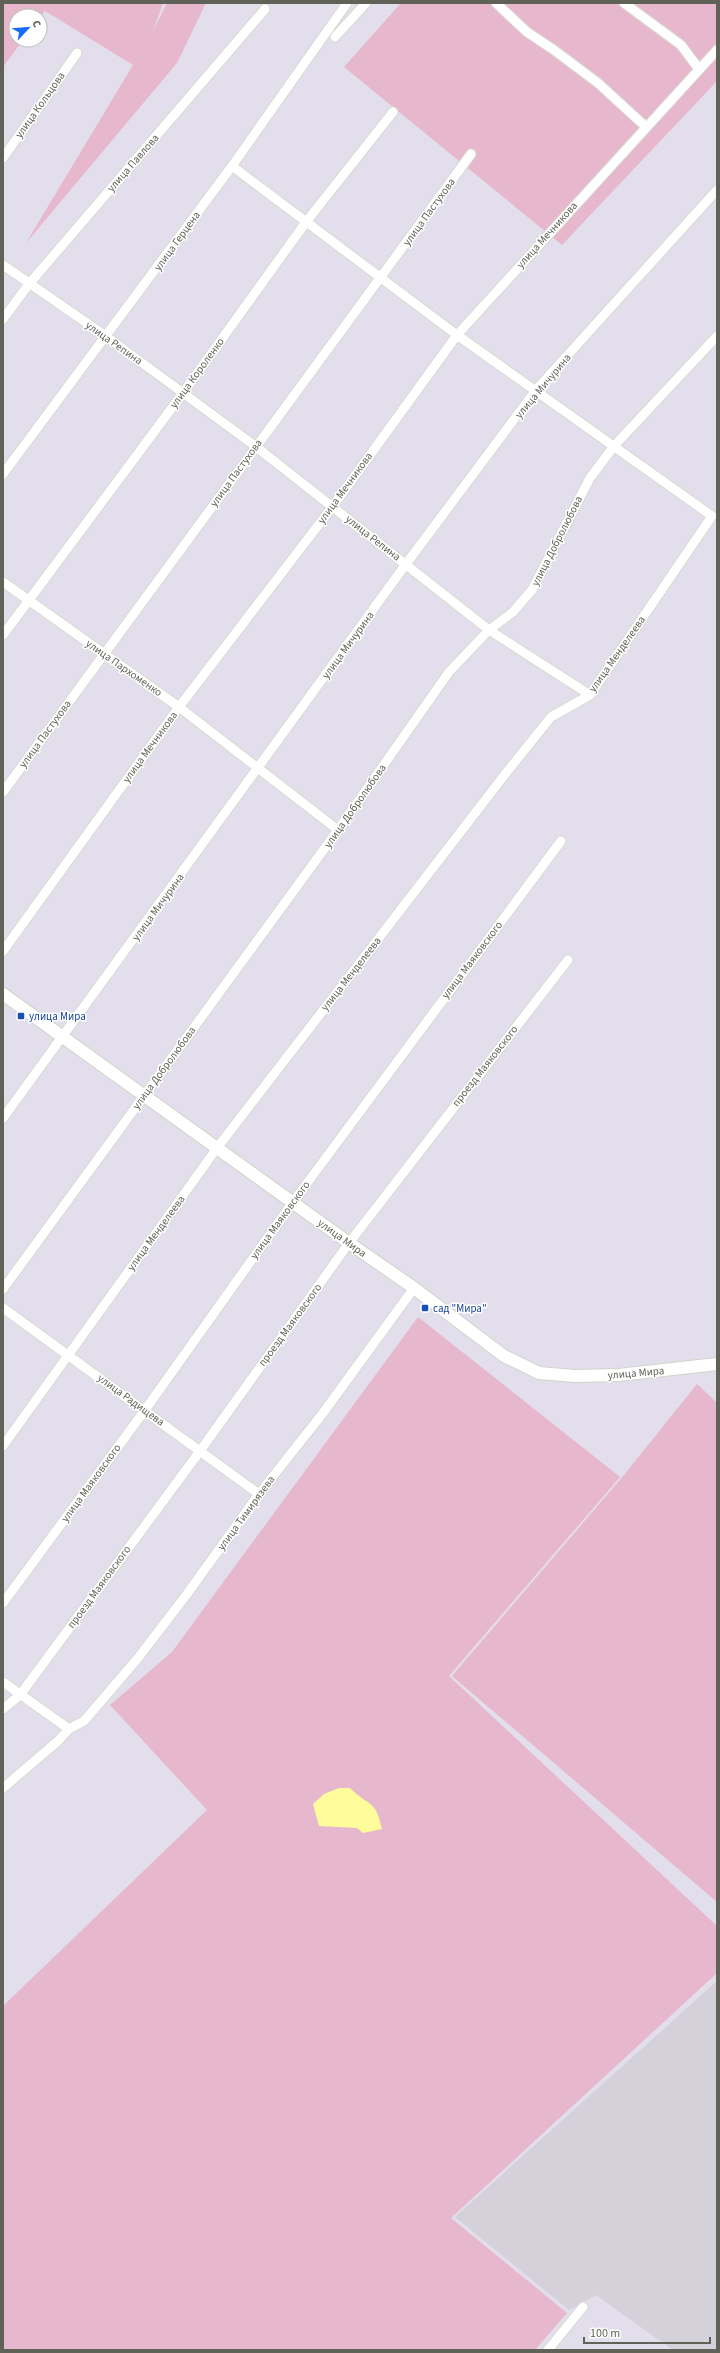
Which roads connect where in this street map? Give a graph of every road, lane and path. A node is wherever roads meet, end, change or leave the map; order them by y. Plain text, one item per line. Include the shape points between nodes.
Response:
1 (347, 3) edge
2 (366, 3) edge
3 (496, 3) edge
4 (624, 3) edge
5 (265, 9) dead end
6 (335, 37) dead end
7 (717, 50) edge
8 (78, 53) dead end
9 (699, 69) junction
10 (393, 112) dead end
11 (646, 127) junction
12 (471, 154) dead end
13 (3, 158) edge
14 (232, 166) junction
15 (717, 190) edge
16 (306, 222) junction
17 (3, 265) edge
18 (382, 277) junction
19 (29, 284) junction
20 (3, 319) edge
21 (457, 335) junction
22 (717, 336) edge
23 (107, 337) junction
24 (536, 390) junction
25 (183, 393) junction
26 (255, 446) junction
27 (614, 446) junction
28 (3, 474) edge
29 (333, 506) junction
30 (406, 564) junction
31 (3, 582) edge
32 (28, 600) junction
33 (489, 630) junction
34 (3, 635) edge
35 (104, 654) junction
36 (590, 695) junction
37 (179, 707) junction
38 (258, 769) junction
39 (3, 792) edge
40 (338, 830) junction
41 (561, 841) dead end
42 (3, 951) edge
43 (568, 960) dead end
44 (3, 994) edge
45 (63, 1037) junction
46 (145, 1095) junction
47 (3, 1118) edge
48 (217, 1148) junction
49 (293, 1202) junction
50 (348, 1243) junction
51 (414, 1288) junction
52 (3, 1289) edge
53 (3, 1308) edge
54 (68, 1355) junction
55 (717, 1364) edge
56 (145, 1410) junction
57 (3, 1446) edge
58 (200, 1451) junction
59 (259, 1494) junction
60 (3, 1603) edge
61 (3, 1682) edge
62 (20, 1695) junction
63 (3, 1709) edge
64 (69, 1729) junction
65 (3, 1788) edge
66 (583, 2307) dead end
67 (548, 2350) edge

1 - 14 street, улица Герцена
2 - 6 street
3 - 11 street via 527,32 598,83
4 - 9 street via 681,46
5 - 19 street, улица Павлова
7 - 9 street, улица Мечникова
8 - 13 street, улица Кольцова
9 - 11 street, улица Мечникова
10 - 16 street, улица Короленко
11 - 21 street, улица Мечникова
12 - 18 street, улица Пастухова
14 - 16 street
14 - 23 street, улица Герцена
15 - 24 street, улица Мичурина
16 - 18 street
16 - 25 street, улица Короленко
17 - 19 street, улица Репина
18 - 21 street
18 - 26 street, улица Пастухова
19 - 20 street, улица Павлова
19 - 23 street, улица Репина
21 - 24 street
21 - 29 street, улица Мечникова
22 - 27 street, улица Добролюбова
23 - 25 street, улица Репина
23 - 28 street, улица Герцена
24 - 27 street
24 - 30 street, улица Мичурина
25 - 26 street, улица Репина
25 - 32 street, улица Короленко
26 - 29 street, улица Репина
26 - 35 street, улица Пастухова
27 - 33 street, улица Добролюбова via 590,478 532,590 513,612
27 - 36 street, улица Менделеева via 712,516
29 - 30 street, улица Репина
29 - 37 street, улица Мечникова
30 - 33 street, улица Репина
30 - 38 street, улица Мичурина
31 - 32 street, улица Пархоменко
32 - 34 street, улица Короленко
32 - 35 street, улица Пархоменко
33 - 36 street, улица Репина
33 - 40 street, улица Добролюбова via 449,672
35 - 37 street, улица Пархоменко
35 - 39 street, улица Пастухова
36 - 48 street, улица Менделеева via 551,717
37 - 38 street, улица Пархоменко
37 - 42 street, улица Мечникова
38 - 40 street, улица Пархоменко
38 - 45 street, улица Мичурина
40 - 46 street, улица Добролюбова
41 - 49 street, улица Маяковского
43 - 50 street, проезд Маяковского
44 - 45 main road, улица Мира
45 - 46 main road, улица Мира
45 - 47 street, улица Мичурина
46 - 48 main road, улица Мира
46 - 52 street, улица Добролюбова
48 - 49 main road, улица Мира
48 - 54 street, улица Менделеева
49 - 50 main road, улица Мира
49 - 56 street, улица Маяковского
50 - 51 main road, улица Мира
50 - 58 street, проезд Маяковского
51 - 55 main road, улица Мира via 504,1356 539,1373 575,1376 619,1375
51 - 59 street, улица Тимирязева via 323,1413
53 - 54 street, улица Радищева
54 - 56 street, улица Радищева
54 - 57 street, улица Менделеева
56 - 58 street, улица Радищева
56 - 60 street, улица Маяковского
58 - 59 street, улица Радищева
58 - 62 street, проезд Маяковского
59 - 64 street, улица Тимирязева via 138,1658 84,1721
61 - 62 street
62 - 63 street
62 - 64 street
64 - 65 street, улица Тимирязева
66 - 67 street

